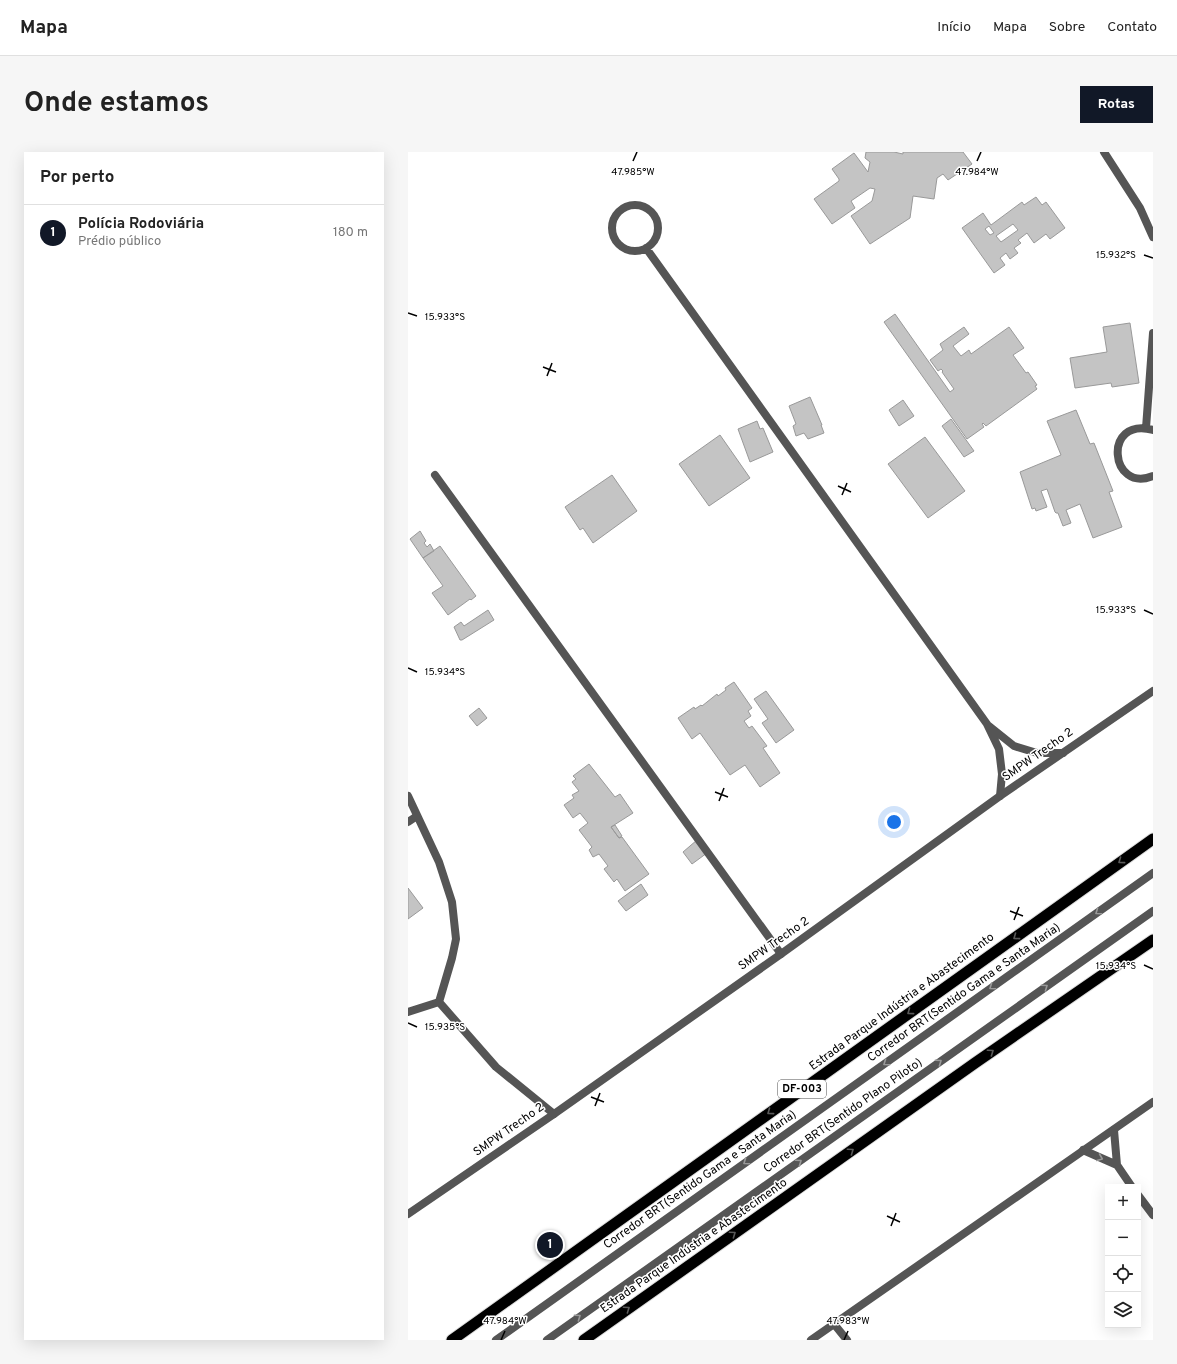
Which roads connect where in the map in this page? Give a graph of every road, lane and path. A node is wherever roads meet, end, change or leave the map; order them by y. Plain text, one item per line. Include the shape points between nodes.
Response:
1 (1104, 152) edge
2 (1153, 237) edge
3 (646, 248) junction
4 (1153, 333) edge
5 (1150, 429) edge
6 (435, 475) dead end
7 (1153, 476) edge
8 (1153, 691) edge
9 (987, 724) junction
10 (1063, 753) junction
11 (408, 796) edge
12 (1000, 796) junction
13 (417, 816) junction
14 (408, 822) edge
15 (1153, 838) edge
16 (1153, 873) edge
17 (1153, 911) edge
18 (1153, 940) edge
19 (781, 954) junction
20 (438, 1002) junction
21 (408, 1012) edge
22 (1153, 1102) edge
23 (554, 1114) junction
24 (1114, 1130) junction
25 (1083, 1150) junction
26 (1117, 1165) junction
27 (1130, 1184) edge
28 (1141, 1199) edge
29 (408, 1214) edge
30 (1153, 1215) edge
31 (834, 1324) junction
32 (452, 1340) edge
33 (496, 1340) edge
34 (546, 1340) edge
35 (584, 1340) edge
36 (811, 1340) edge
37 (847, 1340) edge

1 - 2 street via 1140,208
3 - 3 street via 654,240 657,232 654,217 642,207 627,207 620,211 612,225 615,240 627,250
3 - 9 street
4 - 5 street
5 - 7 street via 1137,428 1129,432 1118,445 1117,454 1119,463 1131,476
6 - 19 street
8 - 10 street, SMPW Trecho 2
9 - 10 street via 1014,746 1037,753
9 - 12 street via 999,749 1002,774
10 - 12 street, SMPW Trecho 2
11 - 13 street
12 - 19 street, SMPW Trecho 2
13 - 14 street
13 - 20 street via 439,862 452,902 456,938
15 -> 32 highway, Estrada Parque Indústria e Abastecimento / DF-003
16 -> 33 street, Corredor BRT(Sentido Gama e Santa Maria)
34 -> 17 street, Corredor BRT(Sentido Plano Piloto)
35 -> 18 highway, Estrada Parque Indústria e Abastecimento
19 - 23 street, SMPW Trecho 2
20 - 21 street
20 - 23 street via 496,1066
22 - 24 street
23 - 29 street, SMPW Trecho 2
24 - 25 street
24 - 26 street
25 -> 26 street
25 - 31 street
26 - 27 street
28 - 30 street
31 - 36 street
31 - 37 street

